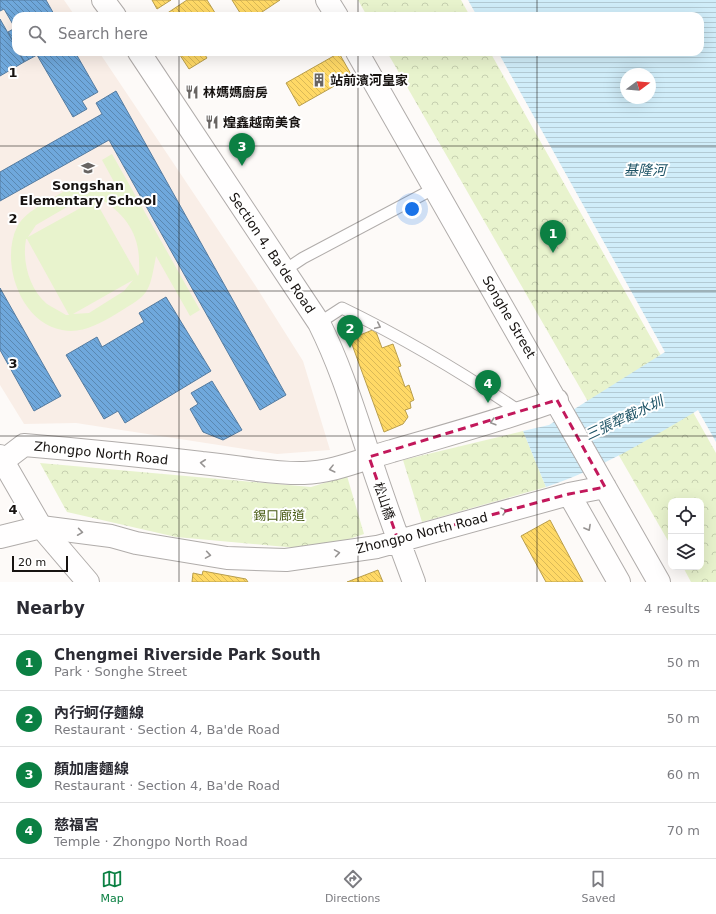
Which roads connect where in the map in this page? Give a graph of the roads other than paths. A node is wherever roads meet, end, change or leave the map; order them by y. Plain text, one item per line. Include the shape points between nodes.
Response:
1 (103, 0) edge
2 (327, 0) edge
3 (112, 12) edge
4 (334, 12) edge
5 (142, 56) edge
6 (359, 56) edge
7 (436, 188) junction
8 (285, 270) junction
9 (319, 323) junction
10 (559, 404) junction
11 (522, 413) junction
12 (1, 460) edge
13 (371, 464) junction
14 (600, 479) junction
15 (569, 494) junction
16 (41, 527) junction
17 (397, 535) junction
18 (0, 536) edge
19 (88, 582) edge
20 (414, 582) edge
21 (618, 582) edge
22 (659, 582) edge

1 - 3 street
2 - 4 street
5 - 8 street, Section 4, Ba'de Road
6 - 7 street, Songhe Street
7 - 8 lane via 302,258
7 - 10 street, Songhe Street
8 - 9 street, Section 4, Ba'de Road
9 -> 11 lane via 342,308 388,330 463,373
9 - 13 street, Section 4, Ba'de Road via 347,388
10 - 11 street, Zhongpo North Road
10 - 14 street, Songhe Street
11 -> 13 street, Zhongpo North Road
13 -> 12 street, Zhongpo North Road via 303,473 263,471 111,452 24,445
12 - 16 street
13 - 17 street, 松山橋
14 - 15 street, Zhongpo North Road
14 - 22 street, Songhe Street
17 -> 15 street, Zhongpo North Road
15 -> 21 street
16 -> 17 street, Zhongpo North Road via 111,536 136,543 227,558 262,560 286,560 378,547
16 - 18 street, Zhongpo North Road
16 - 19 street
17 - 20 street, 松山橋

